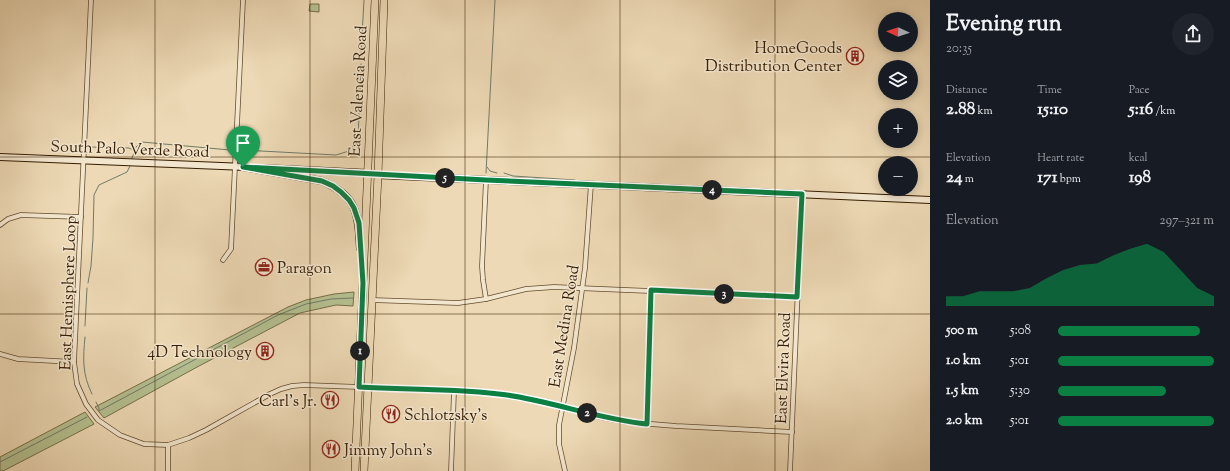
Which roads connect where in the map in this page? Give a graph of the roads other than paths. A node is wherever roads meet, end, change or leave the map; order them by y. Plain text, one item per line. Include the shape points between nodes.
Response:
1 (91, 0) edge
2 (243, 0) edge
3 (375, 0) edge
4 (384, 0) edge
5 (0, 157) edge
6 (84, 161) junction
7 (239, 166) junction
8 (367, 173) junction
9 (378, 174) junction
10 (486, 180) junction
11 (591, 184) junction
12 (802, 194) junction
13 (930, 200) edge
14 (81, 217) junction
15 (0, 225) edge
16 (223, 260) dead end
17 (363, 283) junction
18 (583, 288) junction
19 (651, 290) junction
20 (797, 297) junction
21 (486, 299) junction
22 (372, 300) junction
23 (0, 354) edge
24 (74, 362) junction
25 (359, 387) junction
26 (368, 388) junction
27 (454, 391) junction
28 (562, 407) junction
29 (647, 424) junction
30 (792, 432) junction
31 (168, 445) junction
32 (168, 471) edge
33 (355, 471) edge
34 (364, 471) edge
35 (451, 471) edge
36 (565, 471) edge
37 (790, 471) edge

1 - 6 street, East Hemisphere Loop
2 - 7 street
3 - 8 main road, East Valencia Road
4 - 9 main road, East Valencia Road
5 - 6 street, South Palo Verde Road
6 - 7 street, South Palo Verde Road
6 - 14 street, East Hemisphere Loop
7 - 8 street, South Palo Verde Road
7 - 16 street via 231,249
7 - 17 main road via 322,181 341,192 354,208 359,223
8 - 9 main road, South Palo Verde Road
8 - 17 main road, East Valencia Road
9 - 10 street, South Palo Verde Road
9 - 22 main road, East Valencia Road
10 - 11 street, South Palo Verde Road
10 - 21 street via 482,266
11 - 12 street, South Palo Verde Road
11 - 18 street, East Medina Road
12 - 13 street, South Palo Verde Road
12 - 20 street, East Elvira Road
14 - 15 street via 21,215
14 - 24 street, East Hemisphere Loop
17 - 25 main road, East Valencia Road
18 - 19 street
18 - 21 street via 526,289
18 - 28 street, East Medina Road
19 - 20 street
19 - 29 street
20 - 30 street, East Elvira Road
21 - 22 street via 458,303
22 - 26 main road, East Valencia Road
23 - 24 street via 18,359
24 - 31 street, East Hemisphere Loop via 78,384 86,404 98,420 120,435 144,444
25 - 26 main road
25 - 31 street, East Hemisphere Loop via 304,385 281,389 206,430
25 - 33 main road, East Valencia Road
26 - 27 street
26 - 34 main road, East Valencia Road
27 - 28 street via 483,392
27 - 35 street
28 - 29 street via 605,418
28 - 36 street, East Medina Road via 559,444
29 - 30 street
30 - 37 street, East Elvira Road
31 - 32 street

